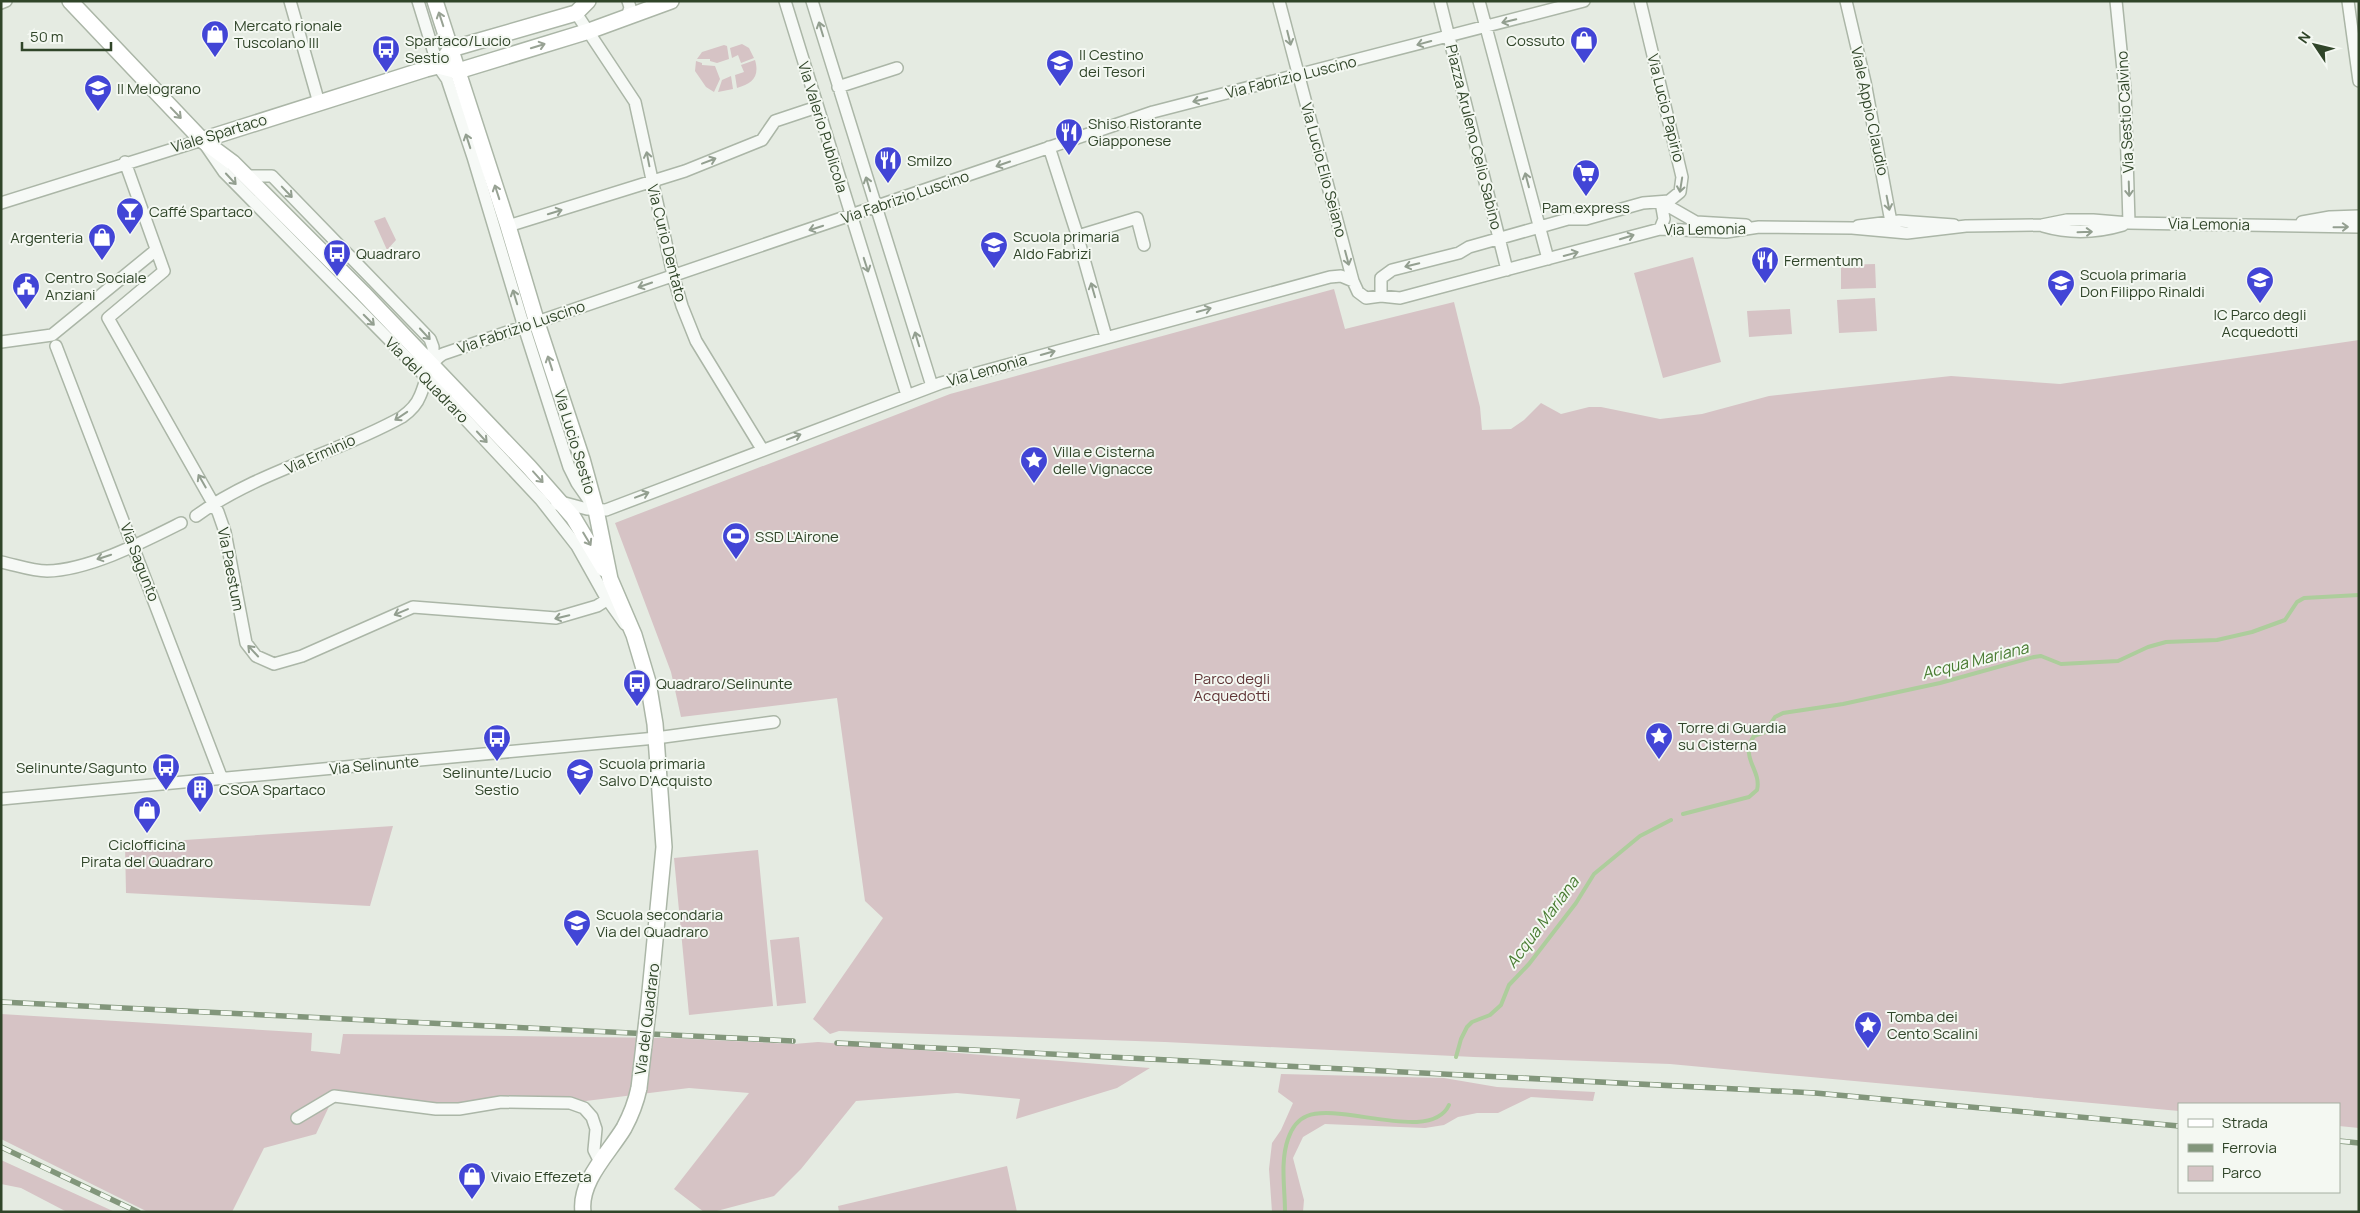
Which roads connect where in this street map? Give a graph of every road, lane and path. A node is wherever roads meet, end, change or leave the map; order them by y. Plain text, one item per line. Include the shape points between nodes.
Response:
1 (6, 1) edge
2 (70, 1) edge
3 (290, 1) edge
4 (418, 1) edge
5 (435, 1) edge
6 (588, 1) edge
7 (628, 1) edge
8 (671, 1) edge
9 (785, 1) edge
10 (812, 1) edge
11 (1279, 1) edge
12 (1440, 1) edge
13 (1479, 1) edge
14 (1584, 1) edge
15 (1640, 1) edge
16 (1846, 1) edge
17 (2116, 1) edge
18 (2348, 1) edge
19 (1, 3) edge
20 (576, 13) junction
21 (627, 18) junction
22 (1485, 27) junction
23 (589, 31) junction
24 (1449, 36) junction
25 (2356, 36) edge
26 (1399, 49) joint
27 (451, 50) junction
28 (438, 66) junction
29 (897, 68) dead end
30 (458, 71) junction
31 (1298, 76) junction
32 (2359, 81) edge
33 (463, 86) junction
34 (838, 86) junction
35 (454, 100) junction
36 (319, 103) junction
37 (817, 107) junction
38 (202, 140) junction
39 (1049, 148) junction
40 (125, 162) junction
41 (245, 176) junction
42 (652, 182) junction
43 (1661, 202) junction
44 (1, 203) edge
45 (876, 208) junction
46 (850, 216) junction
47 (2359, 216) edge
48 (1586, 220) joint
49 (1891, 222) junction
50 (2129, 223) junction
51 (2288, 225) junction
52 (508, 226) junction
53 (1539, 227) junction
54 (1759, 227) junction
55 (2359, 227) edge
56 (1660, 228) junction
57 (1852, 228) junction
58 (1907, 228) junction
59 (1078, 236) junction
60 (1499, 238) junction
61 (1144, 245) dead end
62 (316, 247) junction
63 (156, 250) junction
64 (1548, 259) junction
65 (315, 266) junction
66 (1507, 270) junction
67 (672, 275) junction
68 (1353, 281) junction
69 (341, 292) junction
70 (363, 293) junction
71 (1381, 296) junction
72 (530, 325) junction
73 (1106, 336) junction
74 (542, 339) junction
75 (1, 342) edge
76 (56, 346) dead end
77 (532, 354) junction
78 (429, 371) junction
79 (932, 386) junction
80 (907, 396) junction
81 (762, 449) junction
82 (214, 503) junction
83 (554, 505) junction
84 (596, 510) junction
85 (196, 516) dead end
86 (181, 523) dead end
87 (134, 547) junction
88 (1, 562) edge
89 (610, 579) junction
90 (612, 597) junction
91 (774, 722) dead end
92 (656, 738) junction
93 (222, 779) junction
94 (1, 799) edge
95 (297, 1118) dead end
96 (600, 1162) junction
97 (583, 1212) edge

1 - 19 street
2 -> 38 main road, Via del Quadraro
3 - 36 street
4 - 28 street, Via Lucio Sestio
27 -> 5 main road, Via Lucio Sestio
6 - 20 main road
7 - 21 street
8 - 21 main road
9 - 37 street, Via Valerio Publicola
34 -> 10 street, Via Valerio Publicola
11 -> 31 street, Via Lucio Elio Seiano
12 - 24 street
13 - 22 street
14 -> 22 street, Piazza Aruleno Celio Sabino
15 -> 43 street, Via Lucio Papirio via 1683,182 1676,196
16 -> 49 street, Viale Appio Claudio
17 -> 50 street, Via Sestio Calvino via 2125,90
18 - 25 street
20 - 23 street, Via Curio Dentato
20 - 27 main road
21 - 23 main road
22 - 24 street, Piazza Aruleno Celio Sabino
53 -> 22 street
30 -> 23 main road
42 -> 23 street, Via Curio Dentato via 635,102
24 -> 26 street, Piazza Aruleno Celio Sabino
24 - 60 street, Piazza Aruleno Celio Sabino
25 - 32 street
26 - 31 street, Via Fabrizio Luscino
27 - 28 main road
27 - 30 main road, Via Lucio Sestio
28 - 30 main road
28 - 35 street, Via Lucio Sestio via 447,79
28 - 36 main road, Viale Spartaco
29 - 34 street
30 - 33 main road, Via Lucio Sestio
31 -> 39 street, Via Fabrizio Luscino via 1153,112
31 -> 68 street, Via Lucio Elio Seiano
33 - 35 street
52 -> 33 main road, Via Lucio Sestio
45 -> 34 street, Via Valerio Publicola
72 -> 35 street, Via Lucio Sestio
36 - 38 main road, Viale Spartaco
42 -> 37 street via 762,140 775,121
37 - 46 street, Via Valerio Publicola
38 - 40 street, Viale Spartaco
38 - 41 main road, Via del Quadraro
38 -> 65 street, Via del Quadraro via 224,172
39 -> 45 street, Via Fabrizio Luscino
39 - 59 street
40 - 44 street, Viale Spartaco
40 - 63 street, Via Paestum
41 - 62 main road, Via del Quadraro
41 -> 78 street, Via del Quadraro via 272,176 430,339 433,347
52 -> 42 street
42 - 67 street, Via Curio Dentato
43 - 48 street, Via Lemonia via 1643,203
43 - 54 street, Via Lemonia via 1692,221
43 - 56 street via 1664,215
45 - 46 street, Via Fabrizio Luscino
79 -> 45 street, Via Valerio Publicola
46 -> 67 street, Via Fabrizio Luscino
46 -> 80 street, Via Valerio Publicola
47 - 51 street, Via Lemonia via 2330,216
48 - 53 street, Piazza Aruleno Celio Sabino via 1568,219
49 - 57 street, Via Lemonia
49 - 58 street, Via Lemonia
50 - 51 street, Via Lemonia
50 - 58 street, Via Lemonia via 2088,232 2062,231 2042,225 1966,226 1942,223
51 -> 55 street, Via Lemonia
52 - 72 main road, Via Lucio Sestio
53 - 60 street, Piazza Aruleno Celio Sabino
53 - 64 street
54 - 56 street, Via Lemonia via 1718,232
54 - 57 street, Via Lemonia
64 -> 56 street, Via Lemonia
57 - 58 street, Via Lemonia
59 - 61 street via 1137,218
73 -> 59 street
60 - 66 street, Piazza Aruleno Celio Sabino
60 -> 71 street, Piazza Aruleno Celio Sabino via 1459,253 1388,271 1380,282
62 - 65 street
62 - 70 main road, Via del Quadraro
63 - 75 street via 52,335
82 -> 63 street, Via Paestum via 108,318 164,271
64 - 66 street
65 - 69 street, Via del Quadraro
66 - 71 street via 1400,298
67 -> 72 street, Via Fabrizio Luscino
67 - 81 street, Via Curio Dentato via 696,341
68 - 71 street via 1363,296
73 -> 68 street, Via Lemonia via 1330,277
69 - 70 street
69 -> 78 street, Via del Quadraro
70 - 78 main road, Via del Quadraro
72 - 74 main road, Via Lucio Sestio
72 - 77 street, Via Lucio Sestio
72 - 78 street, Via Fabrizio Luscino via 443,354
79 -> 73 street, Via Lemonia
74 - 77 street
84 -> 74 main road, Via Lucio Sestio
76 - 87 street, Via Sagunto
77 - 84 street, Via Lucio Sestio via 569,467
78 -> 82 street, Via Erminio via 421,396 402,417
78 -> 83 main road, Via del Quadraro
79 - 80 street, Via Lemonia
81 -> 80 street, Via Lemonia
84 -> 81 street, Via Lemonia via 606,510
82 - 85 street, Via Erminio
90 -> 82 street, Via Paestum via 564,617 552,618 413,607 302,656 274,664 256,656 246,644 225,532
83 - 84 street
83 -> 89 main road, Via del Quadraro via 581,530
83 - 90 street, Via del Quadraro
84 - 89 main road, Via del Quadraro
86 - 87 street
87 -> 88 street via 69,568 45,571
87 - 93 street, Via Sagunto
89 - 90 main road, Via del Quadraro
90 - 92 main road, Via del Quadraro via 634,635 648,682
91 - 92 street, Via Selinunte
92 - 93 street, Via Selinunte
92 - 96 main road, Via del Quadraro, bridge via 664,847 639,1088 626,1123
93 - 94 street, Via Selinunte
95 - 96 street via 334,1096 436,1109 501,1102 570,1103 584,1108 592,1117 596,1129 594,1150
96 - 97 main road, Via del Quadraro via 584,1197

